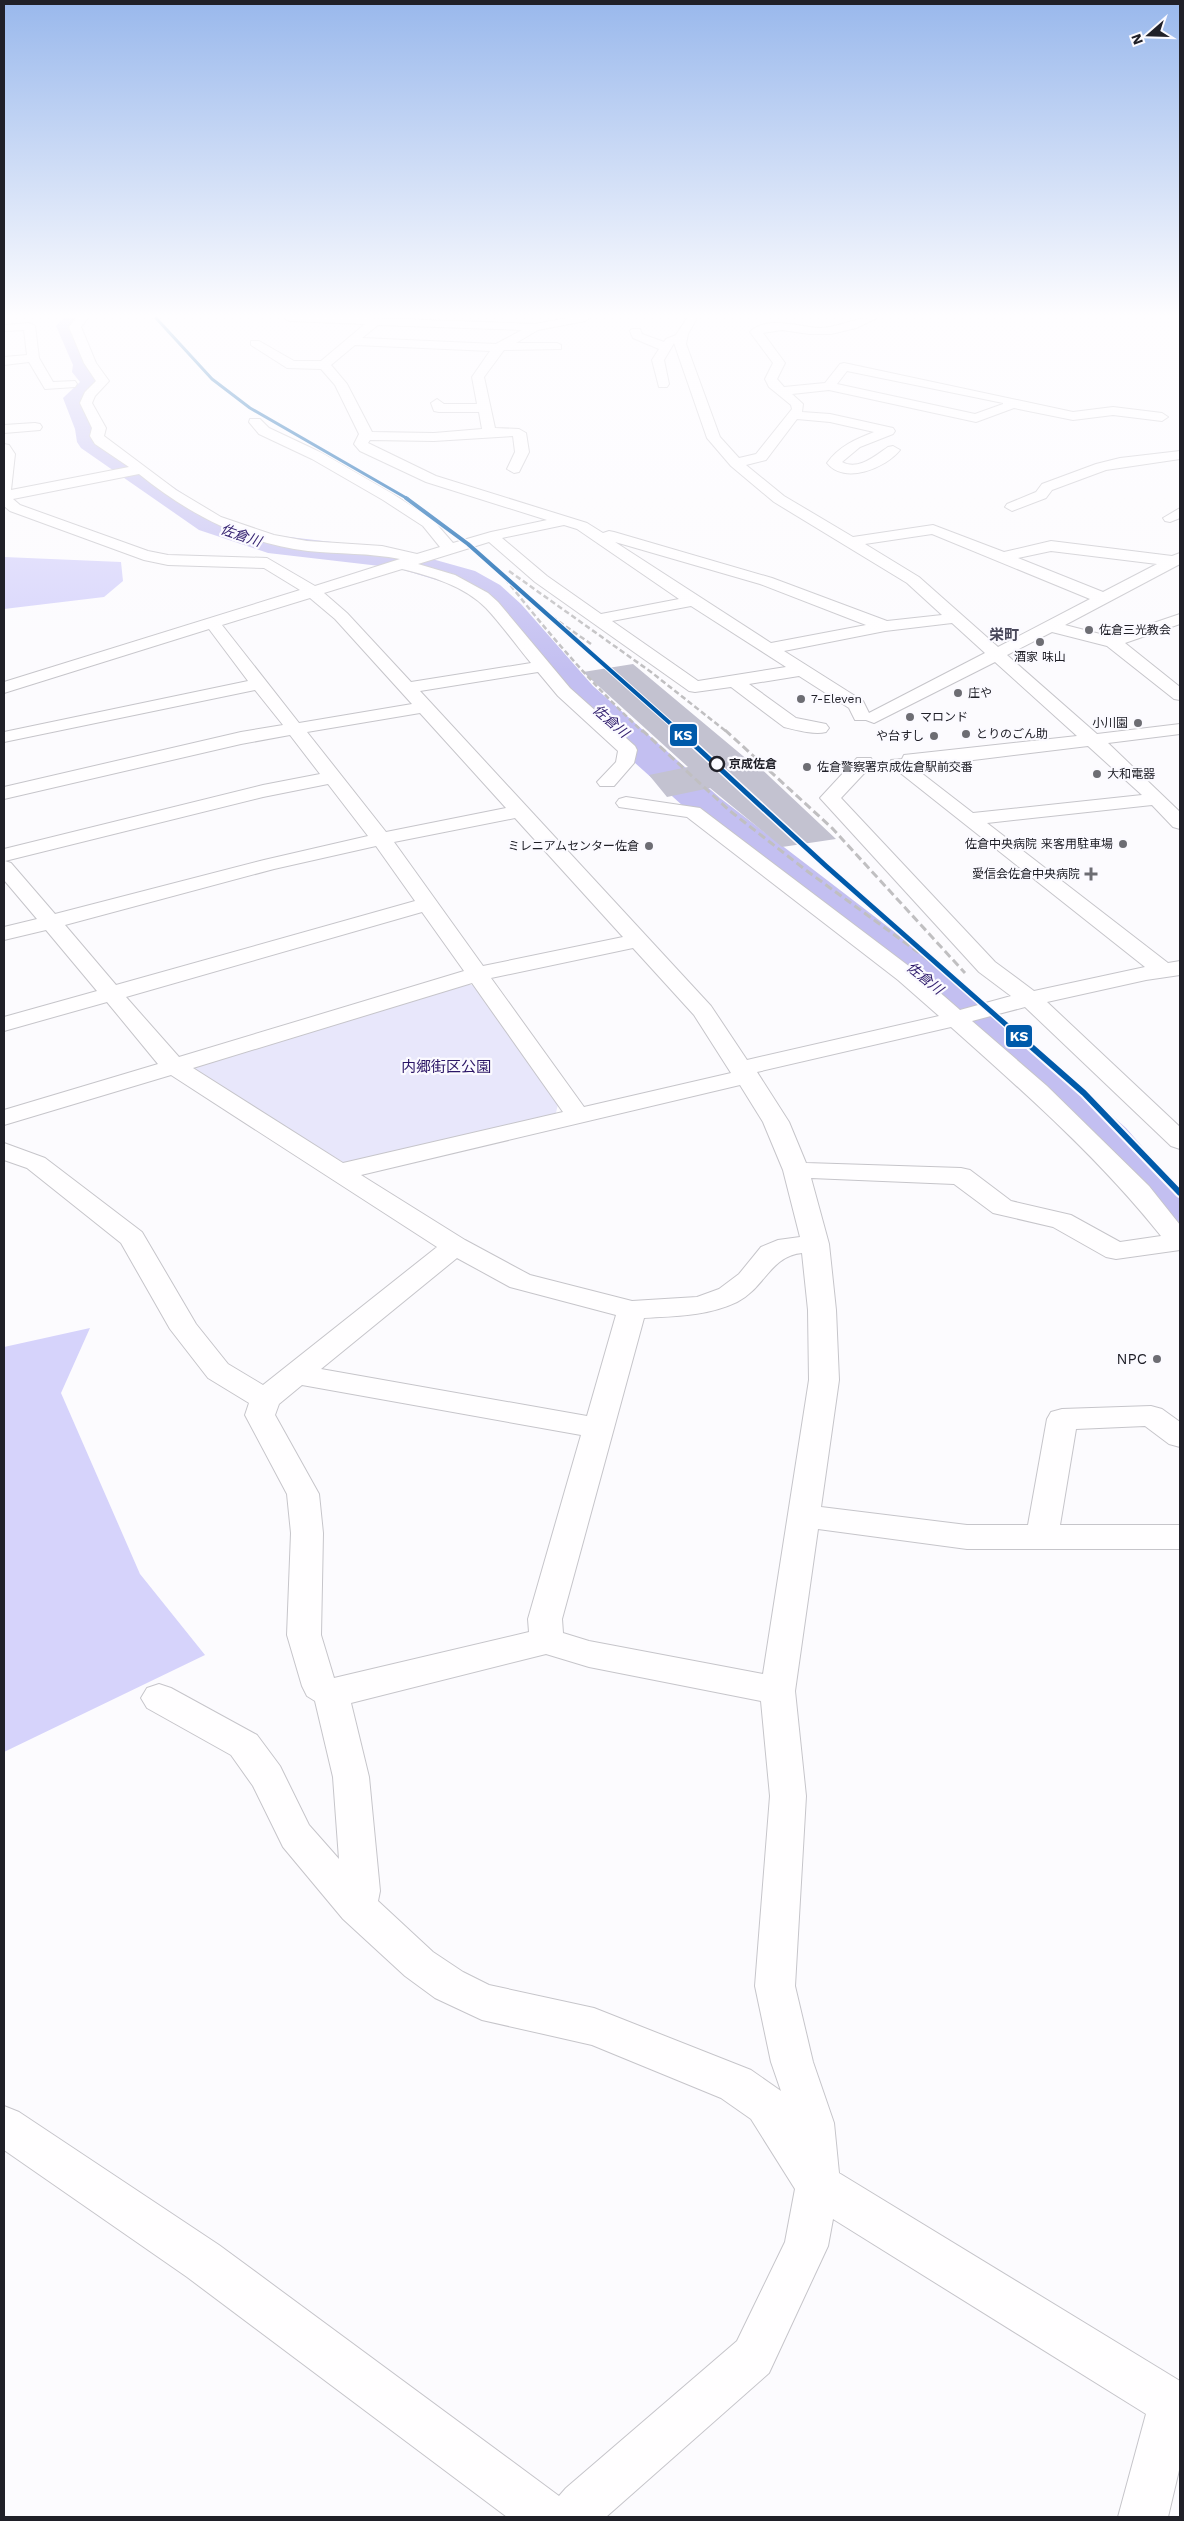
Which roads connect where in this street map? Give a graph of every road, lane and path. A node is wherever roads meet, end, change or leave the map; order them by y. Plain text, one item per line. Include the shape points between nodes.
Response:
1 (98, 436) edge
2 (274, 436) edge
3 (365, 436) joint
4 (443, 436) edge
5 (519, 436) edge
6 (713, 436) edge
7 (778, 436) edge
8 (875, 436) edge
9 (521, 444) junction
10 (417, 447) dead end
11 (4, 448) edge
12 (893, 450) dead end
13 (1180, 455) edge
14 (736, 463) junction
15 (142, 469) junction
16 (514, 469) dead end
17 (4, 494) edge
18 (1012, 507) dead end
19 (565, 520) junction
20 (585, 528) junction
21 (491, 536) junction
22 (850, 542) junction
23 (450, 549) junction
24 (1004, 557) junction
25 (418, 559) junction
26 (1177, 560) edge
27 (401, 564) junction
28 (312, 591) junction
29 (1103, 598) junction
30 (693, 601) junction
31 (956, 618) junction
32 (598, 619) junction
33 (1180, 619) edge
34 (212, 623) junction
35 (885, 626) junction
36 (1050, 626) junction
37 (1113, 642) junction
38 (768, 649) junction
39 (996, 654) junction
40 (542, 666) junction
41 (802, 670) junction
42 (1180, 672) edge
43 (1155, 675) junction
44 (736, 682) junction
45 (259, 684) junction
46 (4, 688) edge
47 (407, 688) junction
48 (1180, 695) edge
49 (425, 707) junction
50 (820, 728) dead end
51 (294, 729) junction
52 (1180, 729) edge
53 (4, 737) edge
54 (1094, 741) junction
55 (864, 762) dead end
56 (331, 778) junction
57 (607, 782) dead end
58 (4, 793) edge
59 (1157, 799) junction
60 (626, 802) dead end
61 (520, 811) junction
62 (969, 820) junction
63 (1180, 823) edge
64 (381, 839) junction
65 (4, 856) edge
66 (4, 867) edge
67 (428, 904) junction
68 (50, 922) junction
69 (4, 934) edge
70 (638, 940) junction
71 (1172, 969) edge
72 (479, 974) junction
73 (111, 994) junction
74 (1030, 999) junction
75 (956, 1019) junction
76 (4, 1024) edge
77 (173, 1066) junction
78 (745, 1072) junction
79 (578, 1116) junction
80 (4, 1118) edge
81 (1180, 1141) edge
82 (4, 1152) edge
83 (796, 1170) junction
84 (340, 1172) junction
85 (1180, 1242) edge
86 (815, 1244) junction
87 (455, 1246) junction
88 (632, 1310) junction
89 (296, 1374) junction
90 (265, 1399) junction
91 (598, 1428) junction
92 (1180, 1437) edge
93 (804, 1516) junction
94 (1042, 1537) junction
95 (1180, 1537) edge
96 (546, 1641) junction
97 (778, 1691) junction
98 (331, 1694) junction
99 (159, 1698) dead end
100 (358, 1907) junction
101 (4, 2126) edge
102 (818, 2186) junction
103 (1176, 2406) edge
104 (547, 2517) edge
105 (574, 2517) edge
106 (1143, 2517) edge

1 - 15 street via 100,441
2 - 23 street via 317,456 388,497 428,523
3 - 4 street
3 - 19 street via 361,444 365,448 432,479
5 - 9 street
6 - 14 street
7 - 14 street via 761,457
8 - 12 street via 855,444 842,455 874,464
9 - 10 street
9 - 16 street via 522,452
11 - 17 street via 8,454
13 - 18 street via 1101,467 1046,487 1041,495
14 - 22 street via 779,499
15 - 17 street
15 - 25 street via 171,493 216,520 271,539 307,546 382,551
17 - 28 street via 15,508 144,555 168,560 267,562
19 - 20 street
19 - 21 street
20 - 30 street
20 - 35 street via 766,581
21 - 23 street
21 - 32 street via 541,579
22 - 24 street via 933,529
22 - 31 street via 913,580
23 - 25 street
24 - 26 street via 1051,546
24 - 29 street
25 - 27 street
26 - 29 street
27 - 28 street
27 - 40 street via 444,576 482,595
28 - 34 street
28 - 47 street via 341,616
29 - 36 street
30 - 32 street
30 - 38 street
31 - 35 street
31 - 39 street
32 - 44 street via 695,687
33 - 37 street
34 - 45 street
34 - 46 street
35 - 38 street
36 - 37 street
36 - 39 street
37 - 43 street
38 - 41 street
39 - 41 street via 867,717 857,705
39 - 54 street
40 - 47 street
40 - 57 street via 564,692 628,750 625,763
41 - 44 street
42 - 43 street
43 - 48 street
44 - 50 street via 790,723
45 - 51 street
45 - 53 street
47 - 49 street
49 - 51 street
49 - 61 street
51 - 56 street
51 - 58 street
52 - 54 street
54 - 59 street
54 - 62 street via 904,762
55 - 74 street via 830,798 987,967
56 - 64 street
56 - 65 street via 263,791
59 - 62 street
59 - 63 street
60 - 75 street via 693,812 906,974
61 - 64 street
61 - 70 street
62 - 71 street
64 - 67 street
64 - 68 street via 271,864
66 - 68 street
67 - 72 street
67 - 73 street
68 - 69 street
68 - 73 street
70 - 72 street
70 - 78 street via 703,1011
71 - 74 street
72 - 77 street
72 - 79 street
73 - 76 street
73 - 77 street
74 - 75 street
74 - 81 street
75 - 78 street
75 - 85 street via 1100,1151 1140,1192
77 - 80 street
77 - 84 street
78 - 79 street
78 - 83 street via 776,1122
79 - 84 street
82 - 90 street via 36,1163 132,1238 184,1329 218,1371
83 - 85 street via 961,1176 1002,1207 1062,1221 1116,1251
83 - 86 street
84 - 87 street
86 - 88 street via 788,1246 771,1253 748,1280 729,1295 701,1306
86 - 93 street via 822,1310 824,1380
87 - 88 street via 520,1281
87 - 89 street
88 - 91 street
89 - 90 street
89 - 91 street
90 - 98 street via 260,1415 303,1494 307,1533 304,1635 318,1686
91 - 96 street via 545,1619
92 - 94 street via 1151,1416 1062,1419
93 - 94 street via 967,1537
93 - 97 street
94 - 95 street
96 - 97 street via 589,1654
96 - 98 street
97 - 102 street via 788,1796 774,1986 792,2062 813,2123
98 - 100 street via 351,1777 361,1891
99 - 100 street via 244,1745 267,1777 296,1836
100 - 102 street via 419,1964 482,2002 594,2027 736,2084 766,2105
101 - 104 street via 203,2261
102 - 103 street
102 - 105 street via 806,2246 752,2358 583,2505
103 - 106 street

